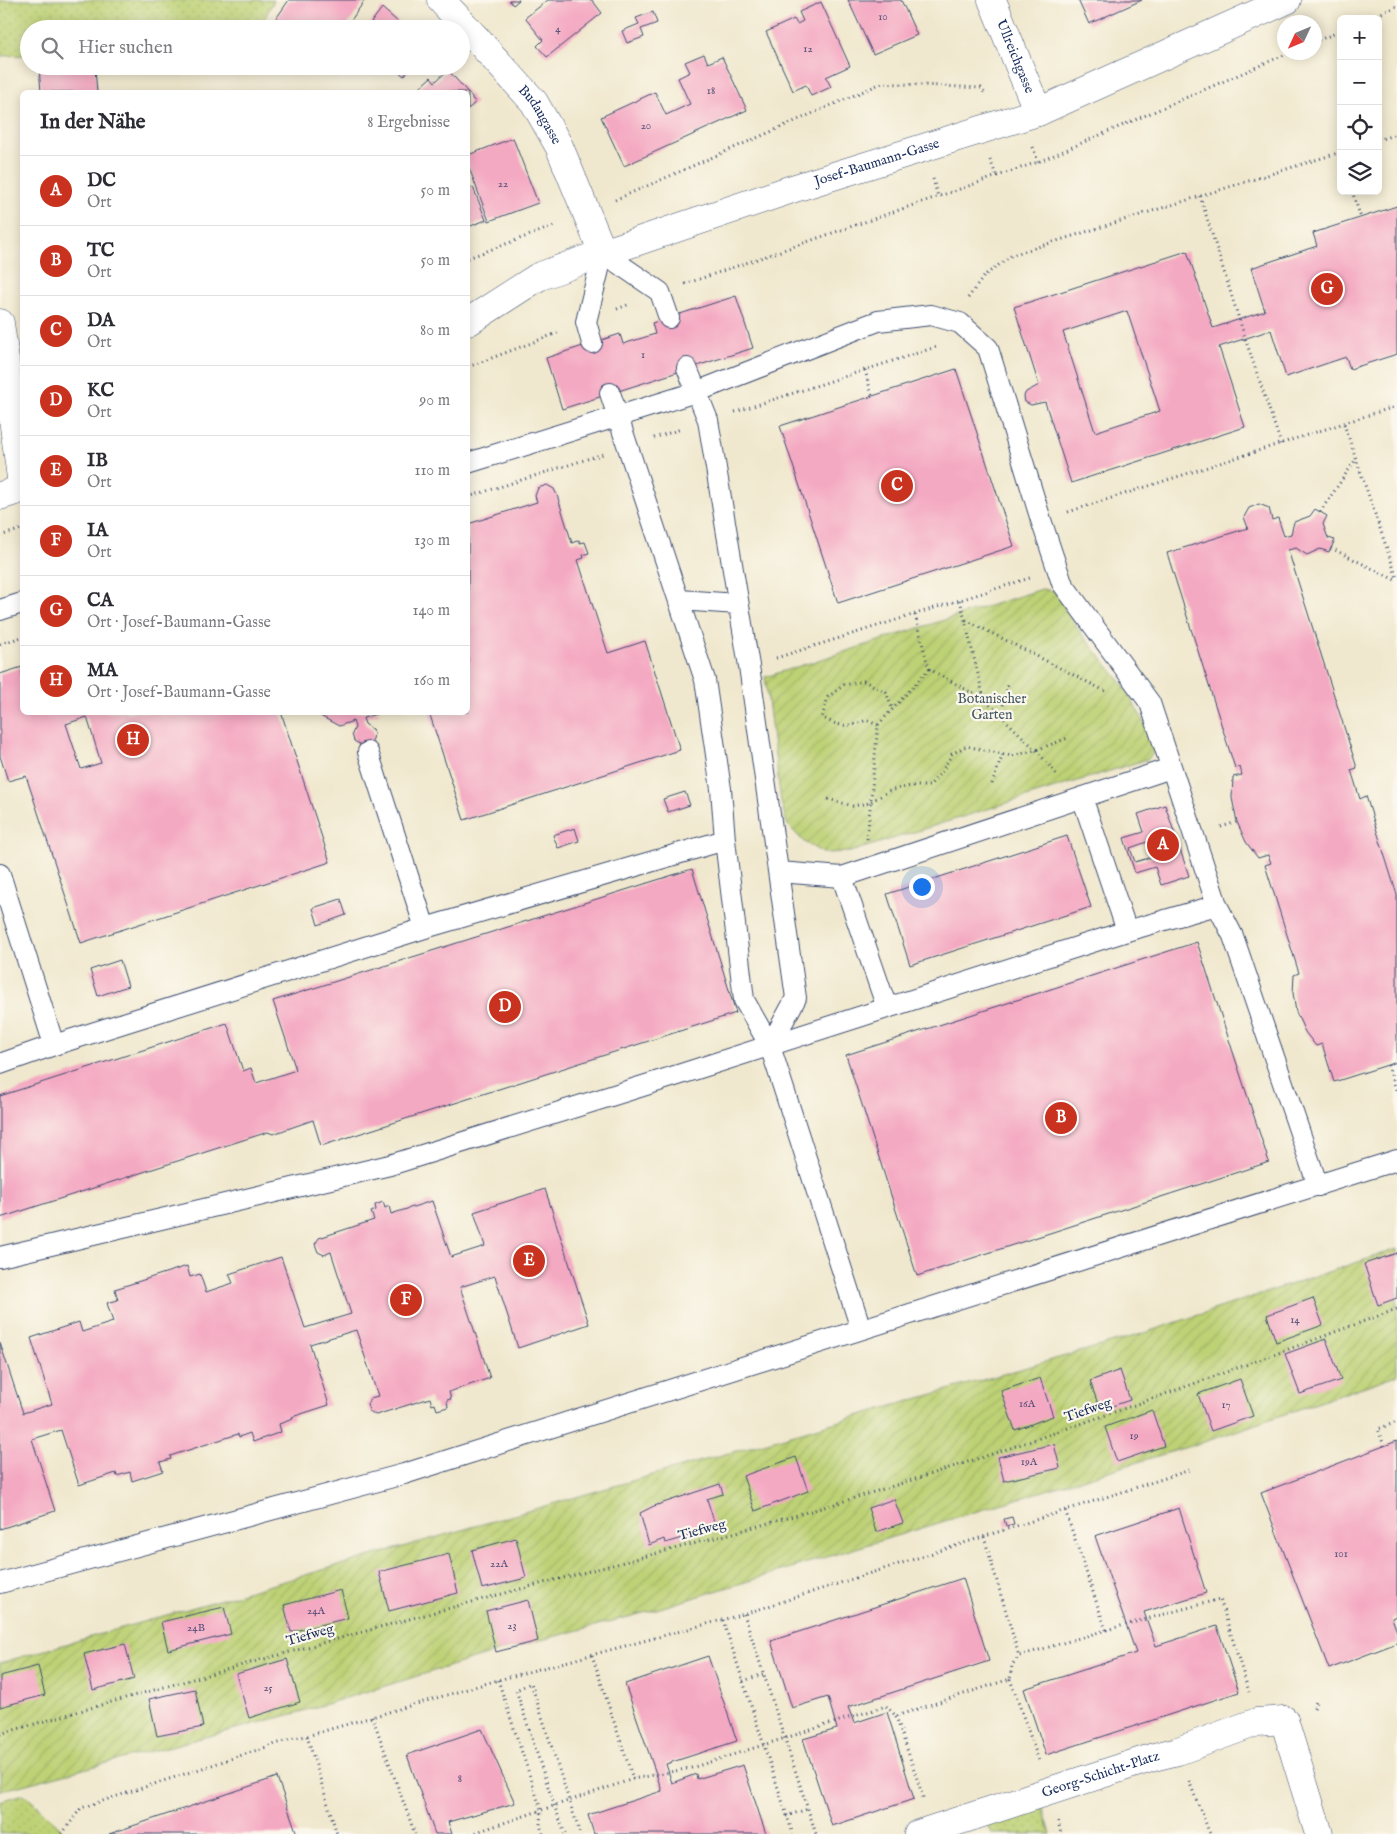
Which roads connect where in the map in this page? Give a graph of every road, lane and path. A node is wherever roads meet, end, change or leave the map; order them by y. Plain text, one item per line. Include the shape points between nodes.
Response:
1 (441, 0) edge
2 (992, 0) edge
3 (1287, 0) edge
4 (1397, 6) edge
5 (1377, 15) edge
6 (459, 20) edge
7 (470, 32) edge
8 (1337, 33) edge
9 (1322, 39) edge
10 (1277, 58) edge
11 (1038, 112) junction
12 (1003, 123) junction
13 (1397, 134) edge
14 (1382, 139) edge
15 (990, 160) dead end
16 (997, 177) junction
17 (933, 179) dead end
18 (1353, 195) edge
19 (1200, 196) dead end
20 (938, 197) junction
21 (586, 213) junction
22 (1361, 218) dead end
23 (603, 253) junction
24 (470, 257) edge
25 (660, 292) junction
26 (669, 318) dead end
27 (470, 321) edge
28 (586, 322) junction
29 (0, 323) edge
30 (592, 342) dead end
31 (470, 366) edge
32 (687, 368) dead end
33 (865, 370) dead end
34 (696, 392) junction
35 (610, 393) dead end
36 (872, 396) dead end
37 (1397, 406) edge
38 (617, 417) junction
39 (1344, 424) junction
40 (1281, 444) junction
41 (1356, 459) junction
42 (470, 462) edge
43 (20, 470) edge
44 (20, 490) edge
45 (0, 496) edge
46 (1320, 512) dead end
47 (1041, 520) junction
48 (20, 530) edge
49 (0, 536) edge
50 (1331, 548) dead end
51 (1057, 570) junction
52 (1397, 580) edge
53 (679, 600) junction
54 (960, 600) junction
55 (20, 604) edge
56 (738, 604) junction
57 (0, 610) edge
58 (915, 615) junction
59 (965, 620) junction
60 (20, 638) edge
61 (0, 644) edge
62 (749, 666) junction
63 (929, 669) junction
64 (1008, 684) dead end
65 (1112, 694) dead end
66 (984, 699) junction
67 (892, 708) junction
68 (1001, 716) junction
69 (878, 725) junction
70 (1068, 738) dead end
71 (1036, 750) junction
72 (368, 752) dead end
73 (1003, 754) junction
74 (1171, 768) junction
75 (992, 784) dead end
76 (828, 799) dead end
77 (1074, 799) junction
78 (869, 803) junction
79 (725, 840) junction
80 (871, 867) junction
81 (778, 872) junction
82 (0, 874) edge
83 (842, 877) junction
84 (1217, 905) junction
85 (425, 928) junction
86 (1127, 931) junction
87 (887, 1008) junction
88 (54, 1045) junction
89 (770, 1046) junction
90 (0, 1064) edge
91 (1388, 1065) dead end
92 (1397, 1093) edge
93 (1397, 1160) edge
94 (1318, 1186) junction
95 (0, 1257) edge
96 (1397, 1309) edge
97 (862, 1329) junction
98 (1397, 1422) edge
99 (1384, 1446) dead end
100 (1190, 1470) dead end
101 (1065, 1510) junction
102 (984, 1537) junction
103 (0, 1583) edge
104 (744, 1614) junction
105 (723, 1620) junction
106 (1106, 1630) junction
107 (592, 1655) junction
108 (1019, 1656) junction
109 (764, 1674) junction
110 (1010, 1679) junction
111 (498, 1680) junction
112 (743, 1680) junction
113 (1317, 1699) dead end
114 (1313, 1710) dead end
115 (372, 1716) junction
116 (896, 1716) junction
117 (1256, 1722) junction
118 (0, 1734) edge
119 (307, 1736) junction
120 (784, 1738) junction
121 (764, 1745) junction
122 (1178, 1751) junction
123 (633, 1779) junction
124 (1049, 1792) junction
125 (569, 1800) junction
126 (554, 1805) junction
127 (808, 1809) junction
128 (541, 1810) junction
129 (786, 1816) junction
130 (926, 1832) edge
131 (62, 1834) edge
132 (337, 1834) edge
133 (415, 1834) edge
134 (471, 1834) edge
135 (543, 1834) edge
136 (565, 1834) edge
137 (580, 1834) edge
138 (793, 1834) edge
139 (816, 1834) edge
140 (1210, 1834) edge
141 (1319, 1834) edge

1 - 6 street, Budaugasse
2 - 11 street, Ullreichgasse
3 - 11 street, Josef-Baumann-Gasse
4 - 5 path
7 - 21 street, Budaugasse via 534,102 559,146
8 - 9 path
10 - 16 path
11 - 12 street, Josef-Baumann-Gasse
12 - 21 path via 981,88 882,84
12 - 23 street, Josef-Baumann-Gasse
13 - 14 path
15 - 16 path
16 - 20 path
17 - 20 path
18 - 22 path
19 - 40 path
20 - 25 path
21 - 23 street, Budaugasse
21 - 24 path
23 - 25 lane
23 - 27 street, Josef-Baumann-Gasse via 538,277
23 - 28 lane
25 - 26 lane
25 - 28 path
28 - 30 lane
28 - 31 path
29 - 43 street
32 - 34 lane
33 - 36 path
34 - 38 lane
34 - 47 lane via 878,322 931,315 960,323 988,348
34 - 56 lane via 708,420
35 - 38 lane
37 - 39 path
38 - 42 lane
38 - 53 lane
39 - 40 path
39 - 41 path
40 - 47 path
41 - 46 path
41 - 52 path
44 - 45 street
47 - 51 lane
48 - 49 path
50 - 52 path
51 - 54 path
51 - 74 lane via 1062,584 1150,703
53 - 56 lane
53 - 79 lane via 705,680
54 - 58 path
54 - 59 path
55 - 57 lane
56 - 62 lane
58 - 62 path
58 - 63 path
59 - 65 path
59 - 66 path
60 - 61 path
62 - 81 lane
63 - 66 path
63 - 67 path
64 - 68 path
66 - 68 path
67 - 69 path
67 - 69 path via 886,692 864,681 844,685 828,697 822,717 834,725 854,726 866,720
68 - 71 path
69 - 78 path
70 - 71 path
71 - 73 path via 1012,756
71 - 77 path
72 - 85 lane
73 - 75 path
73 - 78 path via 966,746 952,754 941,774 929,786 889,791
74 - 77 lane
74 - 84 lane
76 - 78 path via 853,806
77 - 80 lane
77 - 86 lane
78 - 80 path via 866,835
79 - 85 lane
79 - 89 lane via 744,1000
80 - 83 lane
81 - 83 lane
81 - 89 lane via 796,998
82 - 88 lane
83 - 87 lane
84 - 86 lane
84 - 94 lane via 1233,936
85 - 88 lane
86 - 87 lane
87 - 89 lane
88 - 90 lane
89 - 95 lane via 390,1165
89 - 97 lane
91 - 92 path
93 - 94 lane
94 - 97 lane
96 - 118 path, Tiefweg via 1095,1419 825,1507 415,1617
97 - 103 lane via 404,1474
98 - 99 path via 1378,1429
100 - 101 path
101 - 102 path
101 - 106 path
102 - 104 path
102 - 108 path
104 - 105 path
104 - 109 path
105 - 107 path
105 - 112 path
106 - 108 path
106 - 117 path via 1220,1599
107 - 111 path
107 - 123 path
108 - 110 path via 1012,1666
109 - 112 path
109 - 120 path
110 - 116 path
110 - 124 path
111 - 115 path
111 - 128 path
112 - 121 path
113 - 114 path
115 - 119 path
115 - 133 path
116 - 120 path via 886,1706
116 - 130 path
117 - 122 street, Georg-Schicht-Platz
117 - 141 street, Georg-Schicht-Platz via 1284,1720
119 - 131 path via 81,1808
119 - 132 path
120 - 121 path
120 - 127 path
121 - 123 path via 691,1768
121 - 129 path
122 - 124 street, Georg-Schicht-Platz
122 - 140 path
123 - 125 path
124 - 130 street, Georg-Schicht-Platz
125 - 126 path
125 - 126 path via 531,1684 516,1690
125 - 137 path
126 - 128 path
126 - 136 path
127 - 129 path
127 - 139 path
128 - 134 path
128 - 135 path
129 - 138 path

